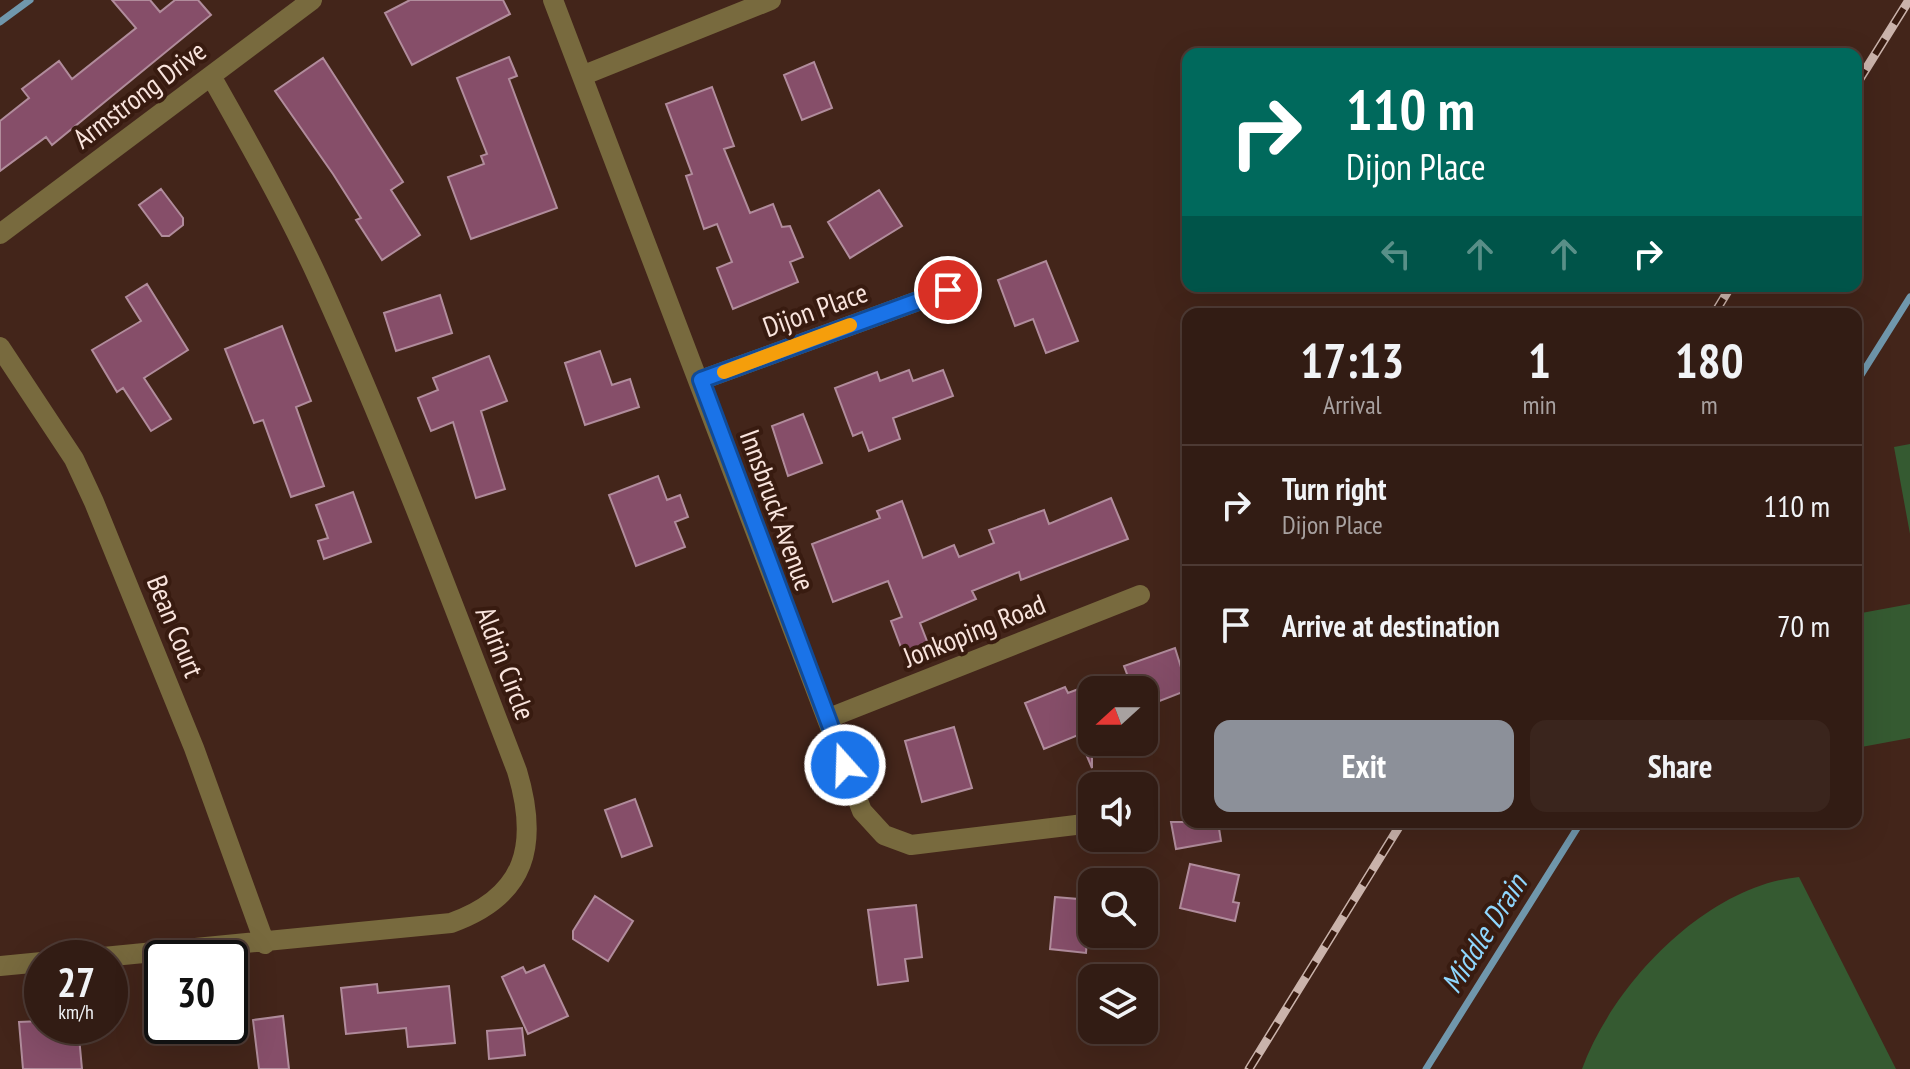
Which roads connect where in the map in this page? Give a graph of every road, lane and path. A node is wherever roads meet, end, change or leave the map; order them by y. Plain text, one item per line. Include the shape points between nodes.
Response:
1 (312, 0) edge
2 (553, 0) edge
3 (771, 0) edge
4 (584, 75) junction
5 (211, 76) junction
6 (0, 234) edge
7 (948, 290) dead end
8 (0, 347) edge
9 (701, 380) junction
10 (1140, 595) dead end
11 (829, 718) junction
12 (1078, 825) edge
13 (265, 944) junction
14 (128, 955) edge
15 (24, 964) edge
16 (0, 966) edge

1 - 5 street, Armstrong Drive
2 - 4 street, Innsbruck Avenue
3 - 4 street
4 - 9 street, Innsbruck Avenue
5 - 6 street, Armstrong Drive
5 - 13 street, Aldrin Circle via 319,280 447,587 517,771 527,814 527,838 516,878 474,915 426,927
7 - 9 street, Dijon Place
8 - 13 street, Bean Court via 74,459 94,502 189,733
9 - 11 street, Innsbruck Avenue
10 - 11 street, Jonkoping Road
11 - 12 street, Innsbruck Avenue via 862,811 896,841 929,845
13 - 14 street, Aldrin Circle
15 - 16 street

